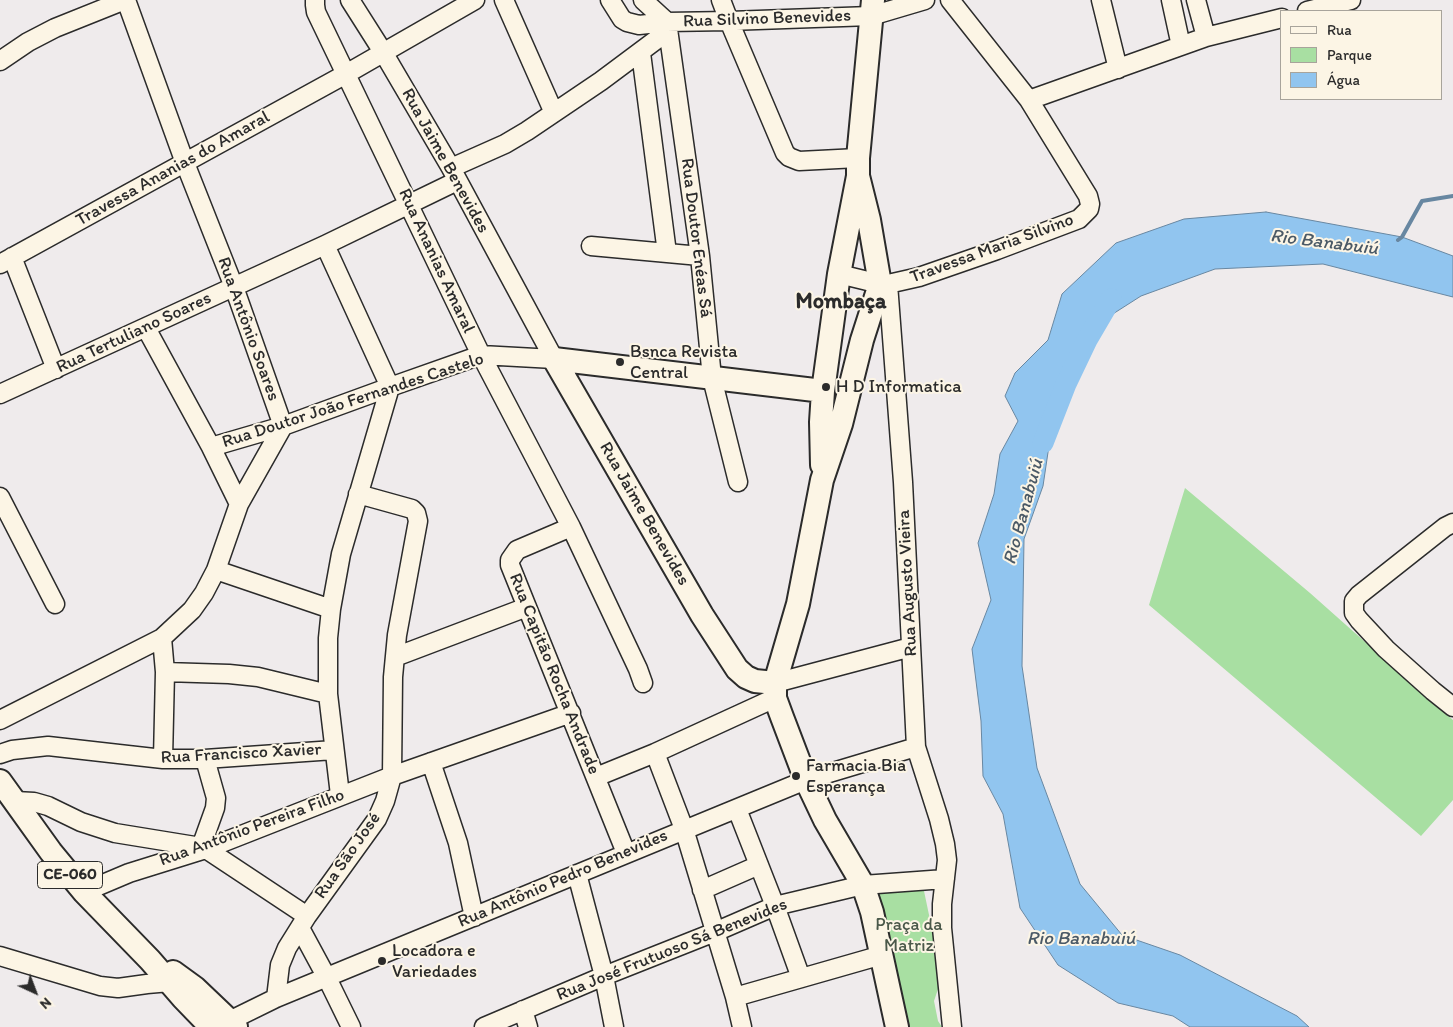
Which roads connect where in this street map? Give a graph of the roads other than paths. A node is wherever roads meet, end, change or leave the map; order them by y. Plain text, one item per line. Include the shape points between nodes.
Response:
1 (125, 0) edge
2 (315, 0) edge
3 (350, 0) edge
4 (475, 0) edge
5 (504, 0) edge
6 (610, 0) edge
7 (643, 0) edge
8 (721, 0) edge
9 (926, 0) edge
10 (950, 0) edge
11 (1101, 0) edge
12 (1171, 0) edge
13 (1196, 0) edge
14 (1351, 0) edge
15 (872, 8) edge
16 (1311, 10) edge
17 (1280, 18) edge
18 (729, 21) junction
19 (668, 27) junction
20 (1206, 37) junction
21 (1181, 46) junction
22 (383, 52) junction
23 (640, 53) junction
24 (0, 61) edge
25 (1118, 69) junction
26 (346, 74) junction
27 (1029, 100) junction
28 (554, 113) junction
29 (184, 163) junction
30 (858, 167) junction
31 (454, 175) junction
32 (410, 205) junction
33 (325, 245) junction
34 (590, 246) dead end
35 (667, 253) junction
36 (700, 256) junction
37 (6, 261) edge
38 (839, 274) junction
39 (884, 284) junction
40 (234, 287) junction
41 (146, 328) junction
42 (481, 356) junction
43 (554, 359) junction
44 (56, 369) junction
45 (712, 378) junction
46 (390, 387) junction
47 (823, 391) junction
48 (0, 394) edge
49 (283, 426) junction
50 (211, 448) junction
51 (822, 480) junction
52 (738, 482) dead end
53 (358, 494) junction
54 (0, 497) edge
55 (239, 504) junction
56 (1453, 523) edge
57 (571, 527) junction
58 (216, 570) junction
59 (55, 604) dead end
60 (527, 607) junction
61 (331, 609) junction
62 (162, 638) junction
63 (911, 647) junction
64 (395, 657) junction
65 (165, 672) junction
66 (643, 682) dead end
67 (775, 690) junction
68 (328, 694) junction
69 (1453, 707) edge
70 (571, 713) junction
71 (0, 720) edge
72 (916, 747) junction
73 (334, 750) junction
74 (655, 753) junction
75 (0, 754) edge
76 (163, 759) junction
77 (205, 759) junction
78 (431, 762) junction
79 (392, 776) junction
80 (596, 777) junction
81 (806, 780) junction
82 (0, 781) edge
83 (340, 795) junction
84 (15, 801) junction
85 (737, 809) junction
86 (684, 829) junction
87 (168, 842) junction
88 (204, 848) junction
89 (626, 853) junction
90 (184, 856) junction
91 (759, 865) junction
92 (148, 866) junction
93 (577, 874) junction
94 (945, 879) junction
95 (863, 885) junction
96 (702, 890) junction
97 (84, 892) junction
98 (776, 906) junction
99 (474, 917) junction
100 (304, 922) junction
101 (716, 932) junction
102 (882, 955) junction
103 (0, 956) edge
104 (150, 960) junction
105 (604, 976) junction
106 (327, 978) junction
107 (801, 978) junction
108 (170, 982) junction
109 (735, 997) junction
110 (276, 998) junction
111 (524, 1010) junction
112 (223, 1025) edge
113 (351, 1027) edge
114 (484, 1027) edge
115 (528, 1027) edge
116 (614, 1027) edge
117 (742, 1027) edge
118 (897, 1027) edge
119 (952, 1027) edge

1 - 24 street via 55,28
1 - 29 street, Rua Antônio Soares
2 - 26 street, Rua Ananias Amaral via 316,12
3 - 22 street, Rua Jaime Benevides
4 - 22 street, Travessa Ananias do Amaral
5 - 28 street
6 - 19 street via 627,22
7 - 19 street
8 - 18 street
9 - 15 street, Rua Silvino Benevides
10 - 27 street
11 - 25 street
12 - 21 street
13 - 20 street
14 - 16 street
15 - 18 street, Rua Silvino Benevides
15 - 30 main road
17 - 20 street
18 - 19 street, Rua Silvino Benevides
18 - 30 street via 789,158
19 - 23 street, Rua Silvino Benevides
19 - 36 street, Rua Doutor Enéas Sá
20 - 21 street
21 - 25 street
22 - 26 street, Travessa Ananias do Amaral
22 - 31 street, Rua Jaime Benevides
23 - 28 street, Rua Silvino Benevides
23 - 35 street, Rua Doutor Enéas Sá
25 - 27 street
26 - 29 street, Travessa Ananias do Amaral
26 - 32 street, Rua Ananias Amaral
27 - 39 street, Travessa Maria Silvino via 1088,196 1089,210 1079,219 945,269
28 - 31 street, Rua Silvino Benevides
29 - 37 street, Travessa Ananias do Amaral
29 - 40 street, Rua Antônio Soares
30 - 38 main road
30 - 39 main road
31 - 32 street, Rua Tertuliano Soares
31 - 43 street, Rua Jaime Benevides
32 - 33 street, Rua Tertuliano Soares
32 - 42 street, Rua Ananias Amaral
33 - 40 street, Rua Tertuliano Soares
33 - 46 street
34 - 35 street
35 - 36 street
36 - 45 street, Rua Doutor Enéas Sá
37 - 44 street
38 - 39 street
38 - 47 main road
39 - 51 main road via 862,340 841,424
39 - 63 street, Rua Augusto Vieira via 903,482
40 - 41 street, Rua Tertuliano Soares
40 - 49 street, Rua Antônio Soares
41 - 44 street, Rua Tertuliano Soares
41 - 50 street
42 - 43 street, Rua Doutor João Fernandes Castelo
42 - 46 street, Rua Doutor João Fernandes Castelo
42 - 57 street, Rua Ananias Amaral
43 - 45 main road, Rua Doutor João Fernandes Castelo
43 - 67 main road, Rua Jaime Benevides via 702,615 737,669 746,677
44 - 48 street, Rua Tertuliano Soares
45 - 47 main road, Rua Doutor João Fernandes Castelo
45 - 52 street, Rua Doutor Enéas Sá
46 - 49 street, Rua Doutor João Fernandes Castelo
46 - 53 street
47 - 51 main road
49 - 50 street, Rua Doutor João Fernandes Castelo
49 - 55 street
50 - 55 street
51 - 67 main road via 798,604
53 - 61 street via 341,554
53 - 64 street, Rua São José via 412,509 418,521
54 - 59 street
55 - 58 street
56 - 69 street via 1359,595 1354,601 1354,613 1386,649
57 - 60 street, Rua Capitão Rocha Andrade via 513,554 510,565
57 - 66 street, Rua Ananias Amaral
58 - 61 street
58 - 62 street via 192,610
60 - 64 street
60 - 70 street, Rua Capitão Rocha Andrade
61 - 68 street
62 - 65 street
62 - 71 street
63 - 67 street
63 - 72 street, Rua Augusto Vieira
64 - 79 street, Rua São José
65 - 68 street via 258,677
65 - 76 street
67 - 74 street
67 - 81 main road
68 - 73 street
70 - 78 street
70 - 80 street, Rua Capitão Rocha Andrade
72 - 81 street, Rua Antônio Pedro Benevides
72 - 94 street, Rua Augusto Vieira via 945,844
73 - 77 street, Rua Francisco Xavier
73 - 83 street
74 - 80 street
74 - 86 street
75 - 76 street, Rua Francisco Xavier via 48,746
76 - 77 street, Rua Francisco Xavier
77 - 88 street via 216,798
78 - 79 street
78 - 99 street via 458,843
79 - 83 street, Rua Antônio Pereira Filho
79 - 100 street, Rua São José via 377,819
80 - 89 street, Rua Capitão Rocha Andrade
81 - 85 street, Rua Antônio Pedro Benevides
81 - 95 main road
82 - 84 main road, CE-060
83 - 88 street, Rua Antônio Pereira Filho
84 - 87 street via 48,806 96,828
84 - 97 main road, CE-060
85 - 86 street, Rua Antônio Pedro Benevides
85 - 91 street
86 - 89 street, Rua Antônio Pedro Benevides
86 - 96 street
87 - 88 street
87 - 90 street
87 - 92 street
88 - 90 street, Rua Antônio Pereira Filho
88 - 100 street
89 - 93 street, Rua Antônio Pedro Benevides
90 - 92 street, Rua Antônio Pereira Filho
91 - 96 street
91 - 98 street
92 - 97 street, Rua Antônio Pereira Filho
93 - 99 street, Rua Antônio Pedro Benevides
93 - 105 street
94 - 95 street, Rua José Frutuoso Sá Benevides
94 - 119 street, Rua Augusto Vieira via 942,928
95 - 98 street, Rua José Frutuoso Sá Benevides
95 - 102 main road
96 - 101 street
97 - 104 main road, CE-060
98 - 101 street, Rua José Frutuoso Sá Benevides
98 - 107 street
99 - 106 street, Rua Antônio Pedro Benevides
100 - 106 street
100 - 110 street, Rua São José via 283,957
101 - 105 street, Rua José Frutuoso Sá Benevides
101 - 109 street
102 - 107 street
102 - 118 main road
103 - 108 street via 100,986 118,988
104 - 108 main road, CE-060
104 - 112 main road, CE-060 via 195,988
105 - 111 street, Rua José Frutuoso Sá Benevides
105 - 116 street
106 - 110 street, Rua Antônio Pedro Benevides
106 - 113 street
107 - 109 street
108 - 112 main road, CE-060
109 - 117 street
110 - 112 street, Rua Antônio Pedro Benevides
111 - 114 street, Rua José Frutuoso Sá Benevides
111 - 115 street

